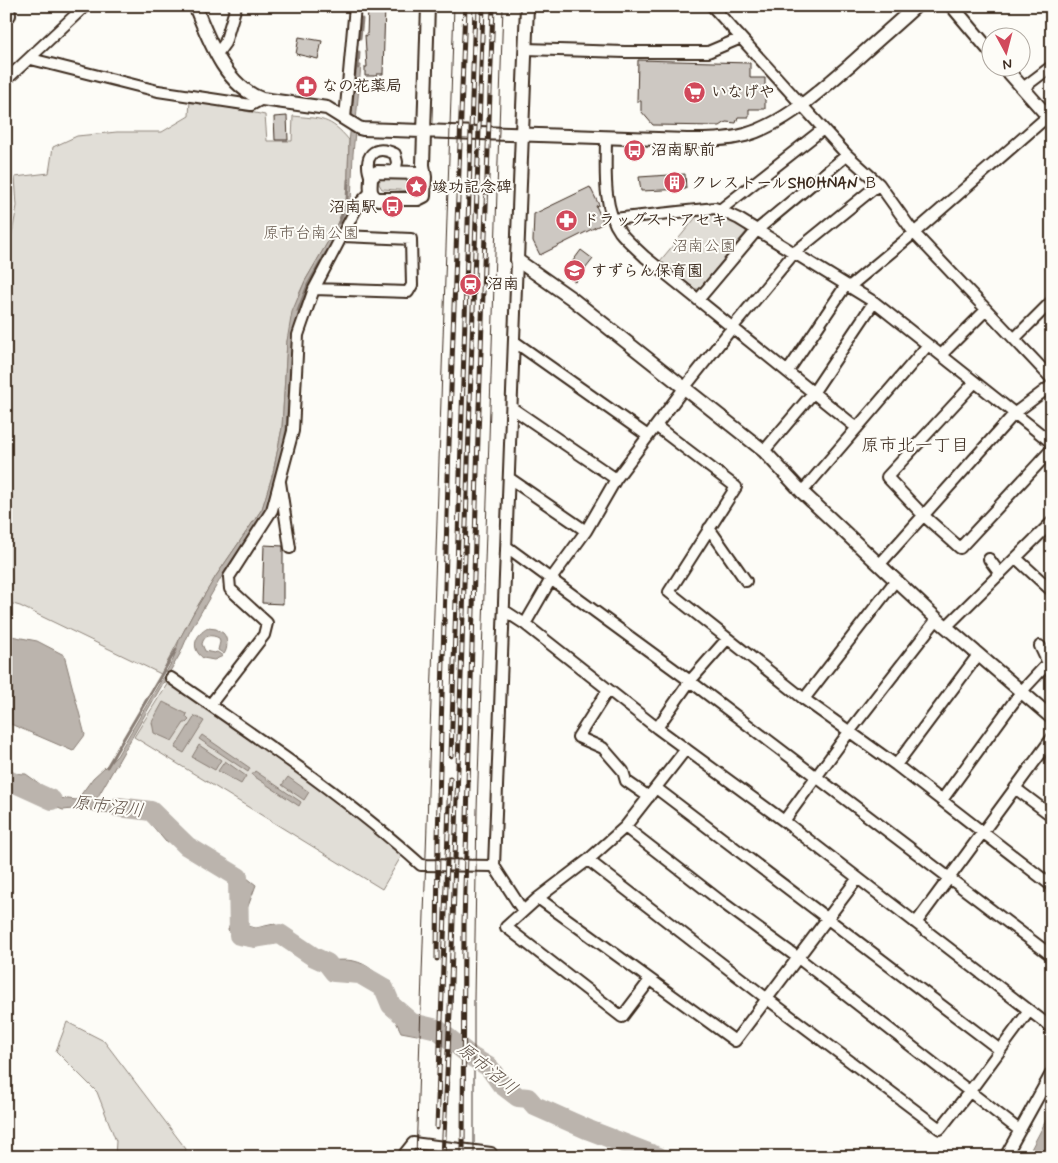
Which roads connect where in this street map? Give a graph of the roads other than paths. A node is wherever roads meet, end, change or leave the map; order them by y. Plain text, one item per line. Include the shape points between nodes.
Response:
1 (9, 6) edge
2 (85, 6) edge
3 (195, 6) edge
4 (236, 6) edge
5 (355, 6) edge
6 (428, 6) edge
7 (527, 6) edge
8 (712, 6) edge
9 (916, 6) edge
10 (952, 6) edge
11 (6, 17) edge
12 (741, 38) junction
13 (980, 39) edge
14 (525, 49) junction
15 (217, 54) junction
16 (31, 59) junction
17 (1052, 66) edge
18 (1014, 78) edge
19 (6, 80) edge
20 (1023, 88) junction
21 (262, 99) junction
22 (801, 106) junction
23 (345, 118) junction
24 (1050, 118) edge
25 (823, 129) junction
26 (424, 131) junction
27 (523, 135) junction
28 (606, 138) junction
29 (847, 155) junction
30 (395, 172) junction
31 (421, 172) junction
32 (371, 178) junction
33 (879, 184) junction
34 (371, 192) junction
35 (720, 210) junction
36 (614, 219) junction
37 (758, 230) junction
38 (914, 233) junction
39 (343, 236) junction
40 (794, 252) junction
41 (517, 260) junction
42 (847, 286) junction
43 (314, 289) junction
44 (698, 300) junction
45 (1052, 301) edge
46 (874, 302) junction
47 (986, 310) junction
48 (732, 328) junction
49 (1014, 339) junction
50 (515, 342) junction
51 (928, 345) junction
52 (941, 355) junction
53 (788, 371) junction
54 (1052, 379) edge
55 (976, 382) junction
56 (1052, 385) edge
57 (685, 387) junction
58 (813, 393) junction
59 (512, 408) junction
60 (1015, 414) junction
61 (656, 426) junction
62 (857, 428) junction
63 (648, 436) junction
64 (1052, 443) edge
65 (1052, 449) edge
66 (764, 451) junction
67 (279, 478) junction
68 (509, 478) junction
69 (616, 479) junction
70 (802, 492) junction
71 (923, 515) junction
72 (1052, 522) edge
73 (709, 528) junction
74 (586, 531) junction
75 (507, 546) junction
76 (290, 548) dead end
77 (1016, 558) junction
78 (989, 559) dead end
79 (879, 564) junction
80 (1000, 574) junction
81 (551, 579) junction
82 (896, 580) junction
83 (746, 581) dead end
84 (1052, 591) edge
85 (505, 611) junction
86 (941, 623) junction
87 (525, 624) junction
88 (727, 639) junction
89 (1040, 646) dead end
90 (978, 655) junction
91 (171, 678) dead end
92 (690, 681) junction
93 (608, 690) junction
94 (1021, 692) junction
95 (804, 699) junction
96 (210, 705) junction
97 (1052, 718) edge
98 (657, 728) junction
99 (849, 732) junction
100 (1052, 738) edge
101 (686, 749) junction
102 (896, 765) junction
103 (816, 776) junction
104 (656, 788) junction
105 (1015, 788) junction
106 (649, 797) junction
107 (942, 800) junction
108 (1052, 816) edge
109 (784, 821) junction
110 (625, 827) junction
111 (983, 832) junction
112 (588, 860) junction
113 (494, 866) junction
114 (858, 878) junction
115 (948, 878) junction
116 (1052, 886) edge
117 (538, 898) junction
118 (523, 911) junction
119 (827, 919) junction
120 (916, 923) junction
121 (1052, 956) edge
122 (797, 958) junction
123 (650, 980) junction
124 (766, 998) junction
125 (1029, 1011) junction
126 (1052, 1028) edge
127 (1000, 1050) junction
128 (1052, 1072) edge
129 (970, 1091) junction
130 (1019, 1130) junction
131 (405, 1157) edge
132 (491, 1157) edge
133 (1004, 1157) edge

1 - 11 street via 10,15
2 - 16 street
3 - 15 street
4 - 15 street via 226,43
5 - 23 street
6 - 26 street
7 - 14 street
8 - 12 street
9 - 22 street
10 - 13 street
12 - 14 street via 708,52
12 - 22 street
14 - 27 street
15 - 21 street via 243,90
16 - 19 street
16 - 21 street via 158,91 251,105
17 - 20 street
18 - 20 street
20 - 24 street
21 - 23 street via 326,108
22 - 25 street
22 - 28 street via 762,128 728,138
23 - 26 street via 363,129
24 - 38 street
25 - 29 street
25 - 35 street
26 - 27 street
26 - 31 street
27 - 28 street
27 - 41 street
28 - 36 street via 606,183
29 - 33 street
29 - 37 street
30 - 31 street
30 - 32 street via 380,171
30 - 32 street via 395,154 379,149 369,156
31 - 34 street via 424,196 418,199 378,199
32 - 34 street
33 - 38 street
33 - 40 street
34 - 39 street via 358,205
35 - 36 street via 699,209
35 - 37 street
36 - 44 street via 620,232 645,257
37 - 40 street
37 - 44 street
38 - 42 street
38 - 47 street
39 - 43 street
39 - 43 street via 411,239 412,285 408,292
40 - 42 street
40 - 48 street
41 - 50 street
41 - 57 street
42 - 46 street
42 - 53 street
43 - 67 street via 298,335 293,431
44 - 48 street
45 - 49 street
46 - 51 street
46 - 58 street
47 - 49 street
47 - 52 street
48 - 53 street
48 - 57 street
49 - 54 street
50 - 59 street
50 - 63 street
51 - 52 street
51 - 62 street
52 - 55 street
53 - 58 street
55 - 60 street
55 - 71 street via 887,477
56 - 60 street
57 - 61 street
57 - 66 street
58 - 62 street
58 - 66 street
59 - 68 street
59 - 69 street
60 - 64 street
60 - 71 street
61 - 63 street
61 - 73 street via 736,487
62 - 70 street
63 - 69 street
65 - 71 street via 960,548
66 - 70 street
67 - 76 street
67 - 96 street via 272,510 229,578 230,589 267,623 264,635
68 - 74 street
68 - 75 street
69 - 74 street
70 - 79 street
71 - 79 street
72 - 77 street
73 - 83 street
73 - 88 street via 669,592
74 - 81 street
75 - 81 street
75 - 85 street
77 - 80 street
77 - 84 street
78 - 80 street
79 - 82 street
80 - 86 street
81 - 87 street
81 - 92 street
82 - 86 street
82 - 95 street
85 - 87 street
85 - 113 street
86 - 90 street
86 - 99 street
87 - 93 street
88 - 92 street
88 - 95 street
89 - 94 street via 1048,663
90 - 94 street
90 - 102 street
91 - 96 street
92 - 98 street
92 - 103 street
93 - 98 street
93 - 106 street via 578,737 603,748 623,771 626,781
94 - 97 street
94 - 107 street
95 - 99 street
96 - 113 street via 384,831 421,865
98 - 101 street
99 - 102 street
99 - 103 street
100 - 105 street
101 - 104 street
101 - 109 street
102 - 107 street
103 - 109 street
103 - 115 street
104 - 106 street
104 - 119 street
105 - 108 street
105 - 111 street
106 - 110 street
107 - 111 street
109 - 114 street
110 - 112 street
110 - 122 street
111 - 115 street
111 - 116 street
112 - 117 street
112 - 124 street
113 - 118 street
114 - 119 street
114 - 120 street
115 - 120 street
115 - 121 street
117 - 118 street
117 - 123 street
118 - 123 street via 506,927 622,1017
119 - 122 street
119 - 127 street
120 - 125 street
122 - 124 street
122 - 129 street
123 - 124 street via 734,1041
124 - 129 street via 940,1128
125 - 126 street
125 - 127 street
127 - 129 street
128 - 130 street
129 - 130 street
130 - 133 street
131 - 132 street via 413,1143 491,1153

